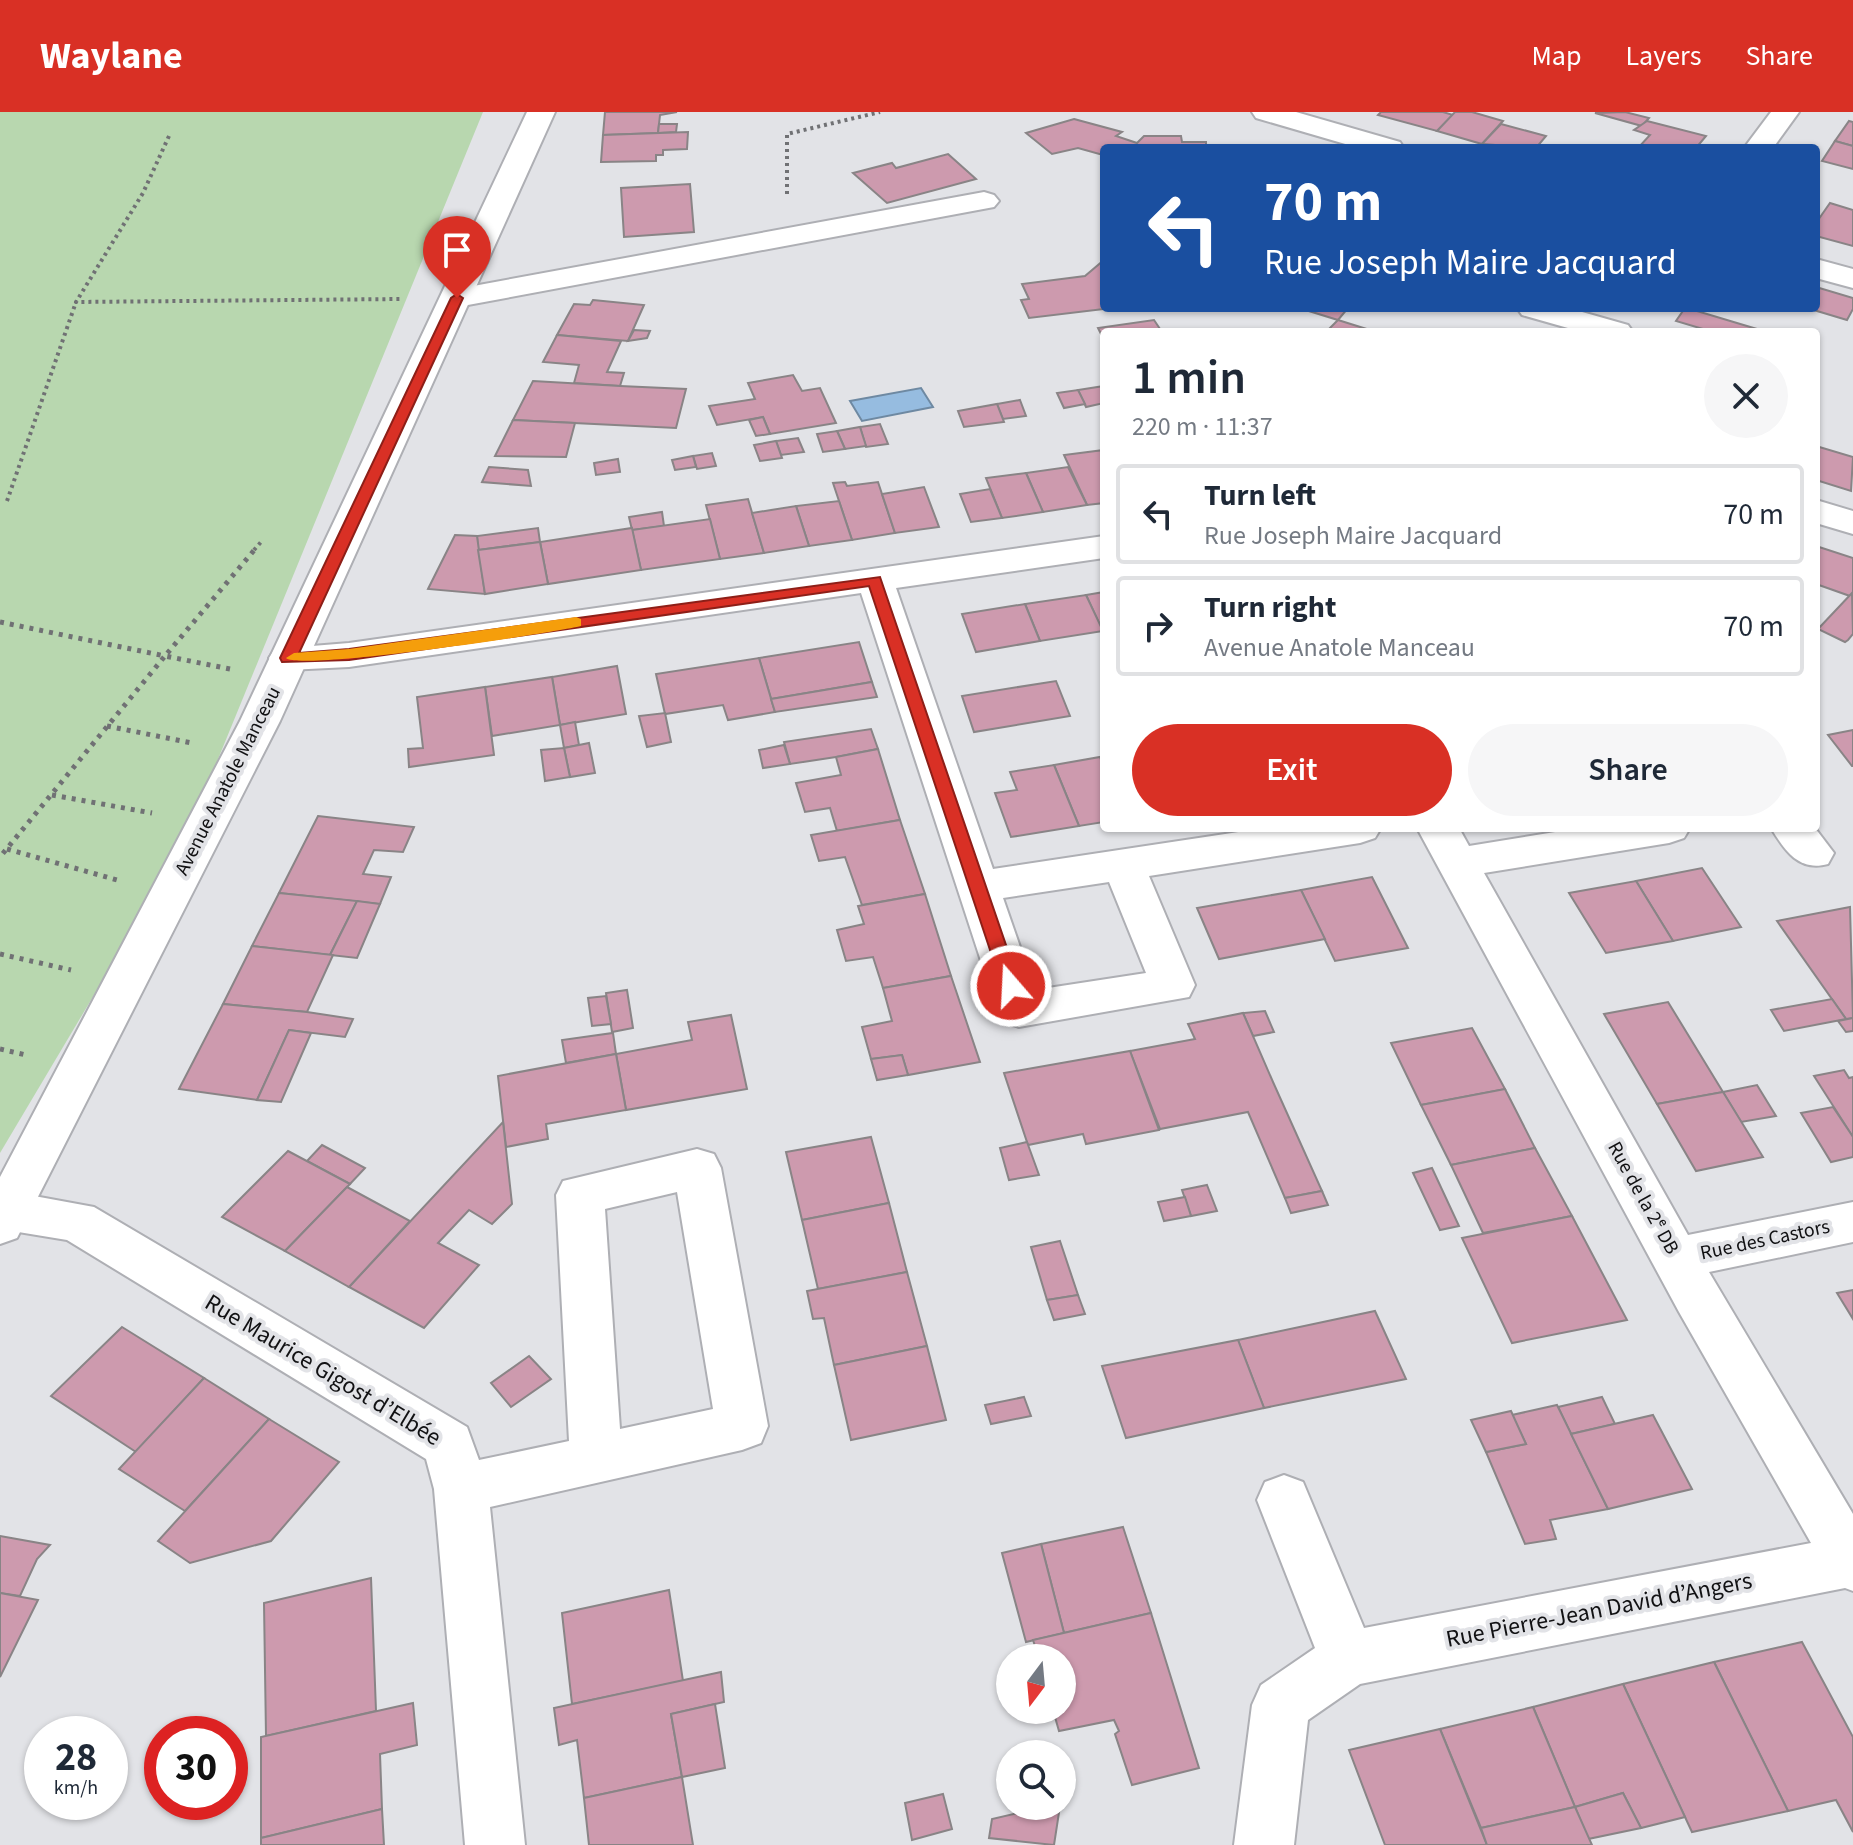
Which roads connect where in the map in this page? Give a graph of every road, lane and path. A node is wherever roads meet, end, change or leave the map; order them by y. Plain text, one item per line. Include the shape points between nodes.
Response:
1 (541, 112) edge
2 (880, 112) edge
3 (1266, 112) edge
4 (1785, 112) edge
5 (1317, 118) edge
6 (169, 136) dead end
7 (1380, 144) edge
8 (1761, 144) edge
9 (984, 201) dead end
10 (788, 238) junction
11 (1820, 269) edge
12 (1853, 279) edge
13 (457, 298) junction
14 (76, 302) junction
15 (1547, 312) edge
16 (1633, 312) edge
17 (1603, 328) edge
18 (1620, 328) edge
19 (7, 501) dead end
20 (1820, 512) edge
21 (1853, 523) edge
22 (261, 542) dead end
23 (1100, 548) edge
24 (875, 580) junction
25 (0, 622) edge
26 (165, 656) junction
27 (284, 668) junction
28 (107, 726) junction
29 (243, 754) junction
30 (51, 795) junction
31 (208, 823) junction
32 (1334, 832) edge
33 (1620, 832) edge
34 (1447, 846) edge
35 (7, 849) junction
36 (0, 857) edge
37 (1123, 864) junction
38 (978, 887) junction
39 (171, 895) junction
40 (0, 954) edge
41 (126, 983) junction
42 (4, 1218) edge
43 (1853, 1222) edge
44 (1677, 1258) junction
45 (596, 1459) junction
46 (461, 1489) junction
47 (1284, 1500) dead end
48 (1852, 1563) edge
49 (1348, 1659) junction
50 (495, 1845) edge
51 (1264, 1845) edge

1 - 13 street, Avenue Anatole Manceau
2 - 10 path via 787,134
3 - 5 street
4 - 8 street
5 - 7 street
6 - 14 path via 143,193
9 - 10 street
10 - 13 street
11 - 12 street
13 - 14 path
13 - 27 street, Avenue Anatole Manceau
14 - 19 path
15 - 17 street
16 - 18 street
20 - 21 street
22 - 26 path
23 - 24 street
24 - 27 street
24 - 38 street
25 - 26 path
26 - 27 path
26 - 28 path
27 - 29 street, Avenue Anatole Manceau
28 - 29 path
28 - 30 path
29 - 31 street, Avenue Anatole Manceau
30 - 31 path
30 - 35 path
31 - 39 street, Avenue Anatole Manceau
32 - 37 street
33 - 34 street
34 - 44 street, Rue de la 2ᵉ DB
35 - 36 path
35 - 39 path
37 - 38 street
37 - 38 street via 1173,985 1019,1010
39 - 41 street, Avenue Anatole Manceau
40 - 41 path
41 - 42 street, Avenue Anatole Manceau
42 - 46 street, Rue Maurice Gigost d’Elbée via 77,1221 448,1444
43 - 44 street, Rue des Castors
44 - 48 street, Rue de la 2ᵉ DB
45 - 45 street via 742,1426 697,1168 580,1195
45 - 46 street
46 - 50 street, Rue Maurice Gigost d’Elbée
47 - 49 street
48 - 49 street, Rue Pierre-Jean David d’Angers
49 - 51 street, Rue Pierre-Jean David d’Angers via 1281,1705

